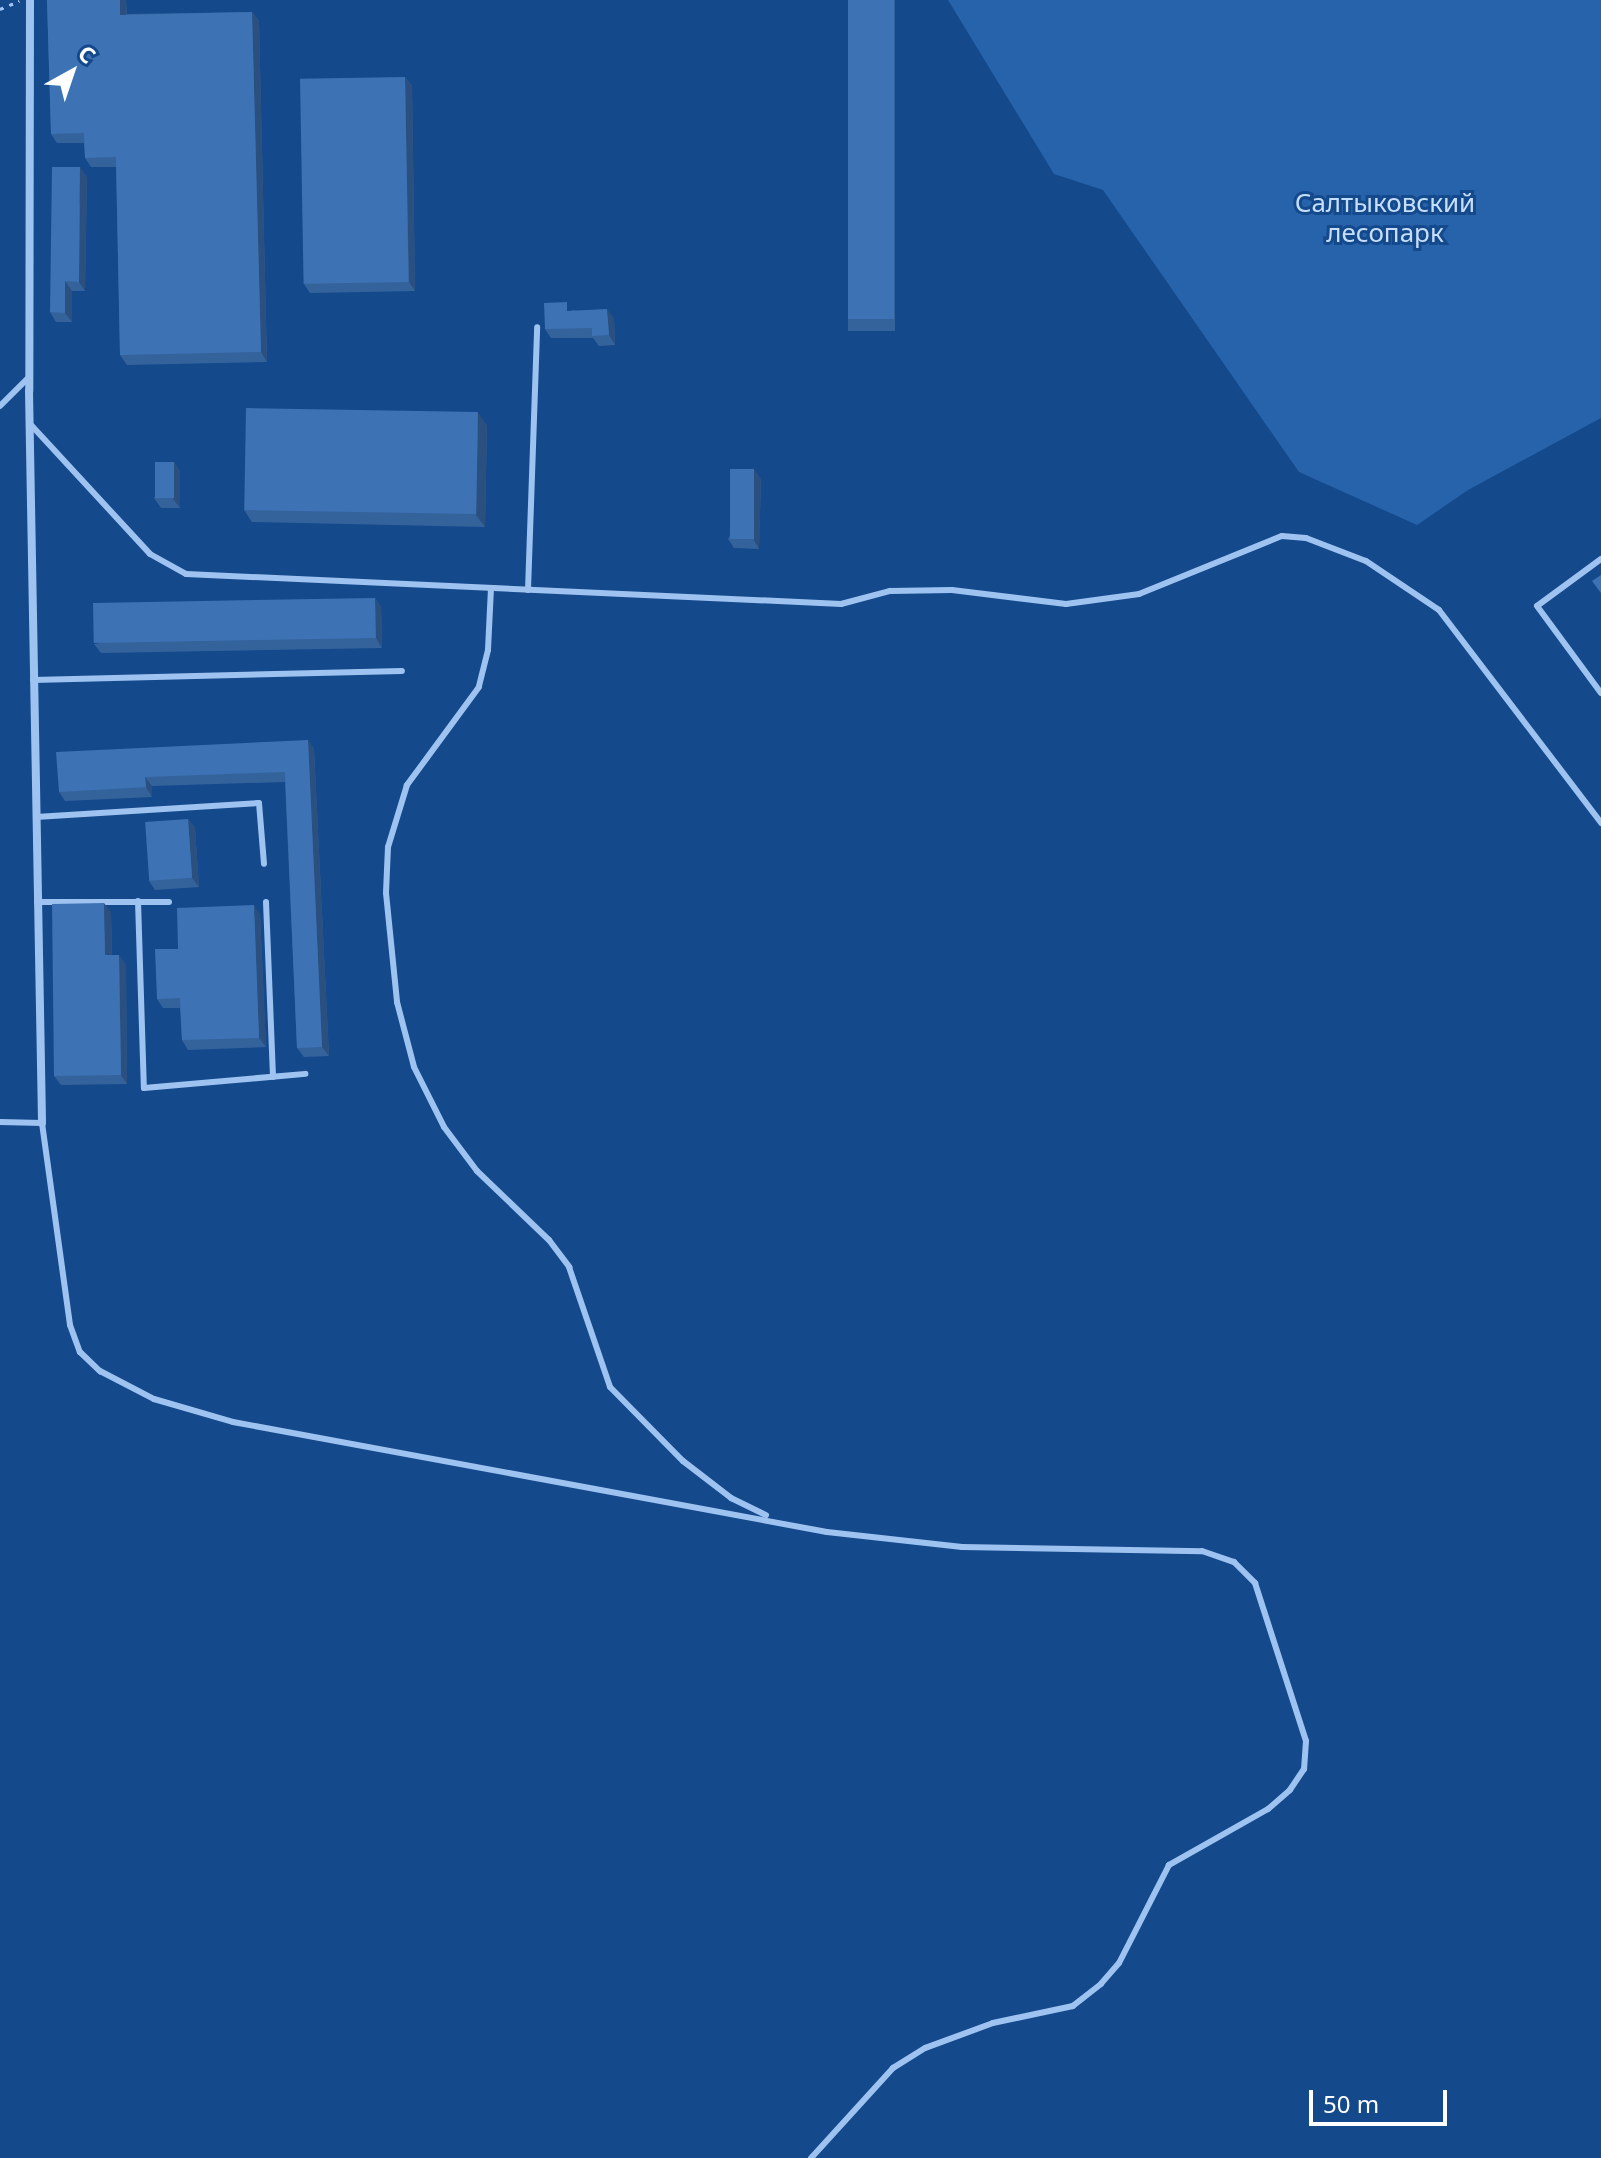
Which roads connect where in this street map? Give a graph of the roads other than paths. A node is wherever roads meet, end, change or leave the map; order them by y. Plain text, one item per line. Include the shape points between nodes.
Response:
1 (30, 0) edge
2 (537, 327) dead end
3 (29, 377) junction
4 (0, 406) edge
5 (32, 426) junction
6 (1601, 559) edge
7 (491, 588) junction
8 (528, 590) junction
9 (402, 671) dead end
10 (33, 680) junction
11 (1601, 693) edge
12 (35, 817) junction
13 (1601, 823) edge
14 (264, 864) dead end
15 (138, 901) junction
16 (37, 902) junction
17 (169, 902) dead end
18 (266, 902) dead end
19 (305, 1074) dead end
20 (273, 1077) junction
21 (0, 1122) edge
22 (42, 1123) junction
23 (777, 1519) junction
24 (811, 2158) edge

1 - 3 street
2 - 8 lane
3 - 4 lane
3 - 5 street
5 - 7 lane via 150,554 186,574
5 - 10 street
6 - 11 lane via 1537,606
7 - 8 lane
7 - 23 lane via 488,650 479,687 407,785 388,847 386,893 397,1002 414,1067 444,1127 477,1171 549,1240 569,1267 610,1387 683,1461 731,1498
8 - 13 lane via 841,604 890,591 952,590 1097,603 1139,594 1282,536 1306,538 1366,561 1439,610
9 - 10 lane
10 - 12 street
12 - 14 lane via 259,803
12 - 16 street
15 - 16 lane
15 - 17 lane
15 - 20 lane via 144,1088
16 - 22 street
18 - 20 lane
19 - 20 lane
21 - 22 lane
22 - 23 lane via 70,1325 80,1352 122,1384 233,1422
23 - 24 lane via 827,1532 962,1547 1152,1548 1202,1551 1234,1562 1255,1583 1269,1617 1306,1741 1304,1769 1290,1790 1268,1809 1169,1865 1119,1963 1101,1984 1073,2006 993,2023 925,2048 893,2068

